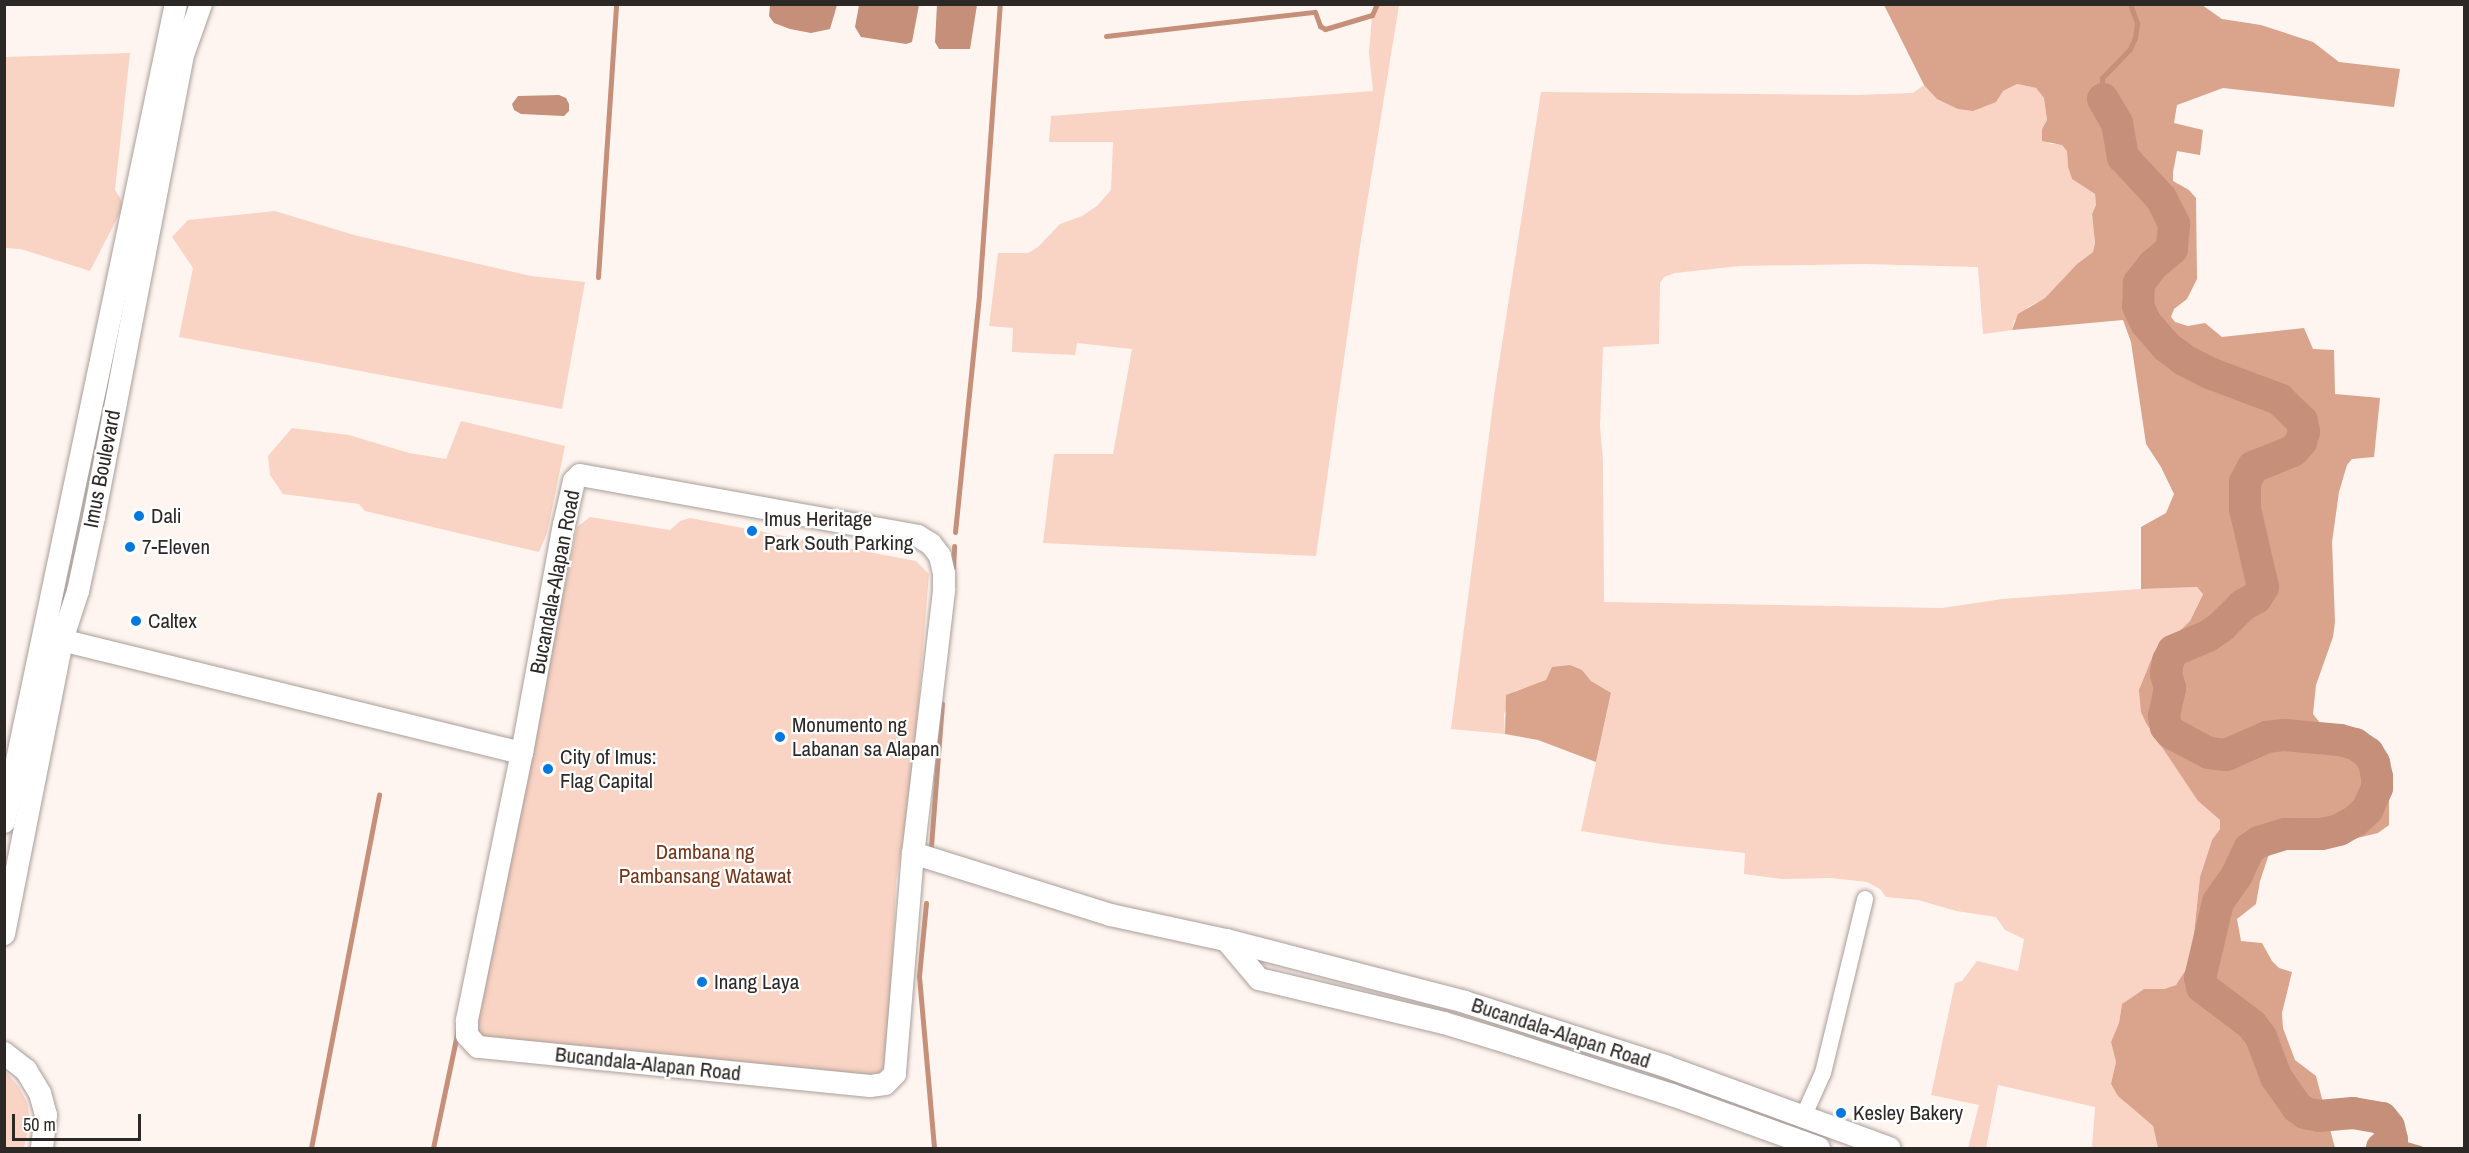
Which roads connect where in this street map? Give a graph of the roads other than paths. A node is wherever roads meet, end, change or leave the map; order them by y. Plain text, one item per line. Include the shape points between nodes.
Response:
1 (176, 4) edge
2 (201, 4) edge
3 (53, 638) junction
4 (522, 753) junction
5 (4, 822) edge
6 (913, 853) junction
7 (1865, 899) dead end
8 (4, 934) edge
9 (1226, 940) junction
10 (5, 1053) edge
11 (1804, 1115) junction
12 (42, 1149) edge
13 (1819, 1149) edge
14 (1889, 1149) edge

1 - 3 main road, Imus Boulevard
2 - 3 main road, Imus Boulevard via 182,58 78,591
3 - 4 main road
3 - 5 main road, Imus Boulevard
3 - 8 main road, Imus Boulevard
4 - 6 main road, Bucandala-Alapan Road via 467,1020 467,1035 478,1047 870,1086 885,1084 895,1074
4 - 6 main road, Bucandala-Alapan Road via 564,525 577,476 583,474 918,536 932,544 940,556 944,591
6 - 9 main road, Bucandala-Alapan Road via 1111,915
7 - 11 street via 1823,1073
9 - 11 main road, Bucandala-Alapan Road via 1465,1002
9 - 13 main road, Bucandala-Alapan Road via 1259,980 1444,1023 1672,1095
10 - 12 main road via 26,1070 40,1093 46,1115
11 - 14 main road, Bucandala-Alapan Road

